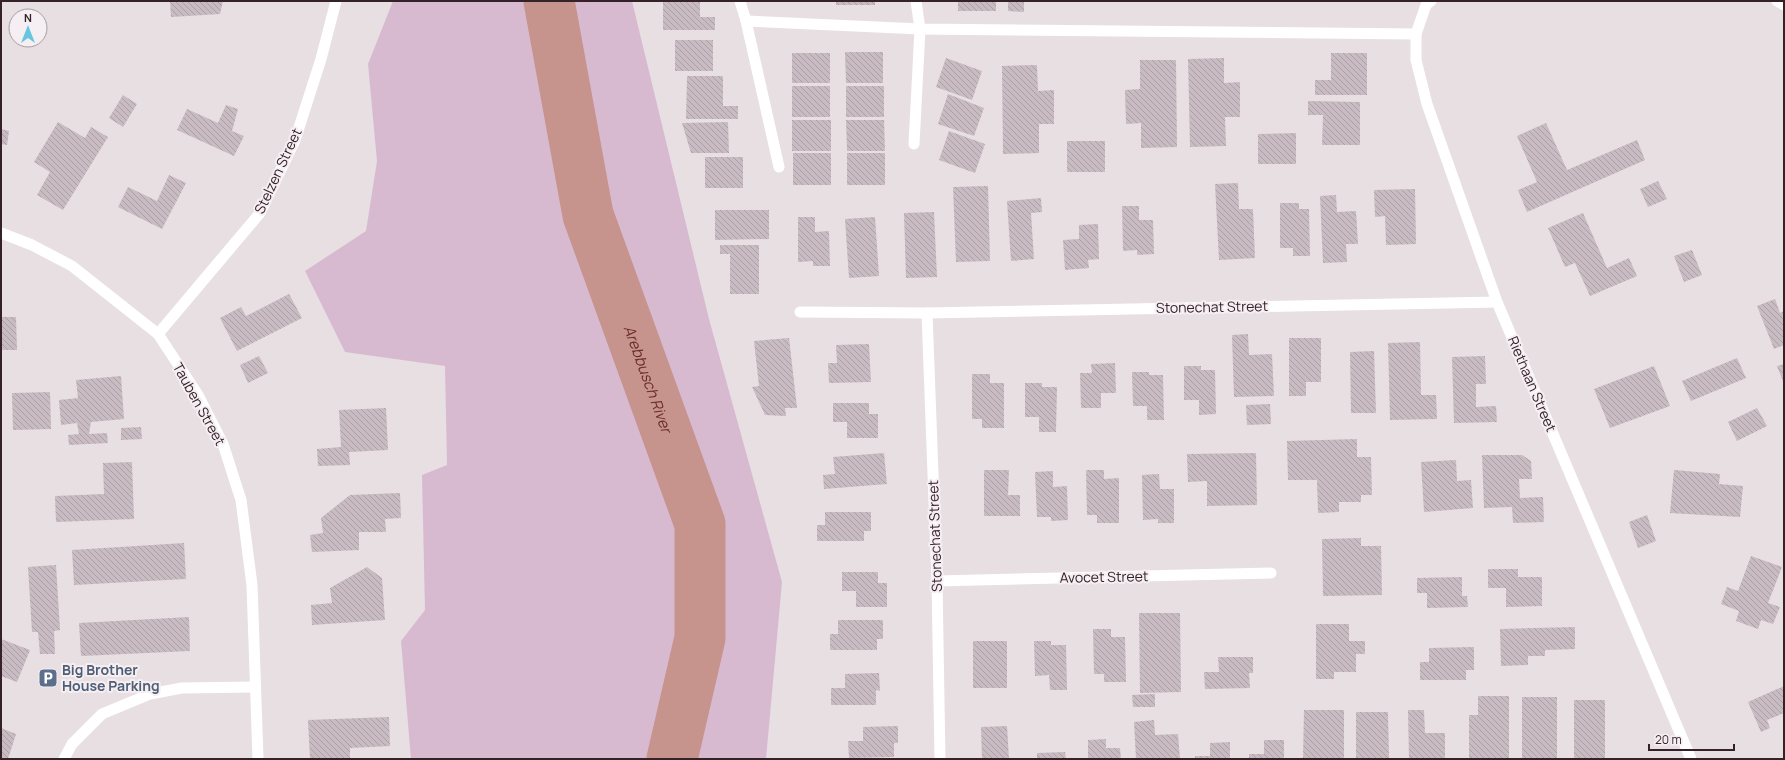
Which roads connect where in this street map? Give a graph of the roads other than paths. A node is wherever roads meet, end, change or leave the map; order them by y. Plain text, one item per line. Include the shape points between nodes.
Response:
1 (336, 1) edge
2 (740, 1) edge
3 (916, 1) edge
4 (1431, 1) edge
5 (1777, 1) edge
6 (1784, 5) edge
7 (746, 21) junction
8 (920, 29) junction
9 (1416, 34) junction
10 (914, 144) dead end
11 (779, 167) dead end
12 (1, 233) edge
13 (1497, 302) junction
14 (800, 312) dead end
15 (927, 313) junction
16 (158, 334) junction
17 (1272, 573) dead end
18 (937, 581) junction
19 (255, 687) junction
20 (64, 759) edge
21 (258, 759) edge
22 (940, 759) edge
23 (1691, 759) edge

1 - 16 street, Stelzen Street via 321,59 295,140 260,213
2 - 7 street
3 - 8 street
4 - 9 street, Riethaan Street via 1426,5
5 - 6 street
7 - 8 street
7 - 11 street
8 - 9 street
8 - 10 street
9 - 13 street, Riethaan Street via 1416,60 1427,104
12 - 16 street, Tauben Street via 32,245 72,266
13 - 15 street, Stonechat Street
13 - 23 street, Riethaan Street
14 - 15 street, Stonechat Street
15 - 18 street, Stonechat Street
16 - 19 street, Tauben Street via 198,395 223,444 241,500 252,586
17 - 18 street, Avocet Street
18 - 22 street, Stonechat Street
19 - 20 street via 182,688 150,694 102,714 72,744
19 - 21 street, Tauben Street

